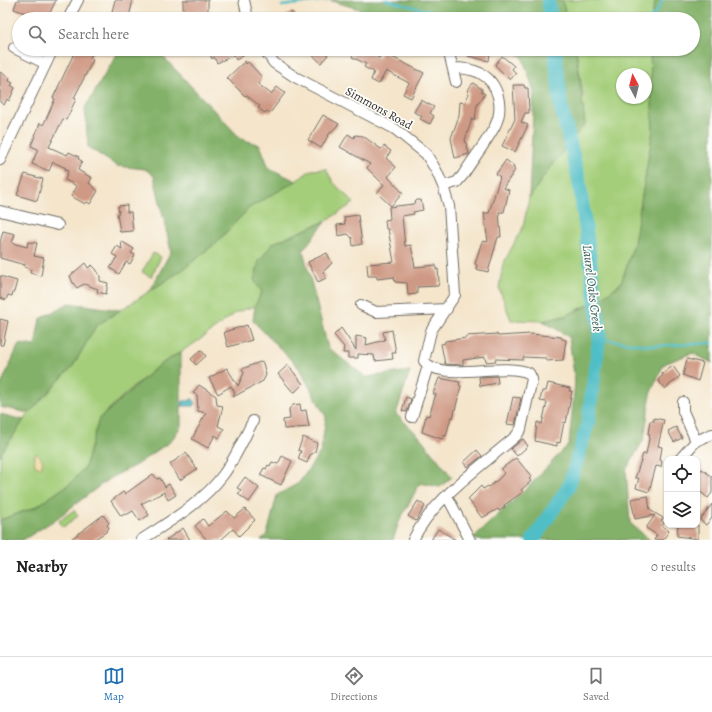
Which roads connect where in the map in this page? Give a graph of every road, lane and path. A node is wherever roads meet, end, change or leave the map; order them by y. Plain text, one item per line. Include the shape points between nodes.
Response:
1 (78, 0) edge
2 (244, 0) edge
3 (72, 12) edge
4 (247, 12) edge
5 (30, 56) edge
6 (50, 56) edge
7 (269, 56) edge
8 (450, 56) edge
9 (46, 64) junction
10 (453, 68) junction
11 (456, 82) dead end
12 (0, 160) edge
13 (443, 186) junction
14 (0, 211) edge
15 (58, 225) dead end
16 (361, 306) dead end
17 (447, 309) junction
18 (428, 366) junction
19 (683, 402) dead end
20 (412, 417) dead end
21 (254, 421) dead end
22 (712, 434) edge
23 (696, 441) junction
24 (683, 456) edge
25 (446, 496) junction
26 (143, 539) edge
27 (413, 540) edge
28 (470, 540) edge

1 - 3 street
2 - 4 street
5 - 9 street
6 - 9 street
7 - 13 street, Simmons Road via 274,63 295,78 395,129 418,146 426,154
8 - 10 street
9 - 12 street
10 - 11 street
10 - 13 street via 469,69 488,78 495,87 499,114 495,126 463,175 457,182
13 - 17 street, Simmons Road via 449,206 455,295
14 - 15 street
16 - 17 street via 376,312
17 - 18 street, Simmons Road via 431,330 424,361
18 - 20 street
18 - 25 street via 457,372 516,369 529,373 532,379 521,429 516,436
19 - 23 street via 683,411
21 - 26 street via 224,474 213,487 199,501
22 - 23 street
23 - 24 street
25 - 27 street via 427,516
25 - 28 street

